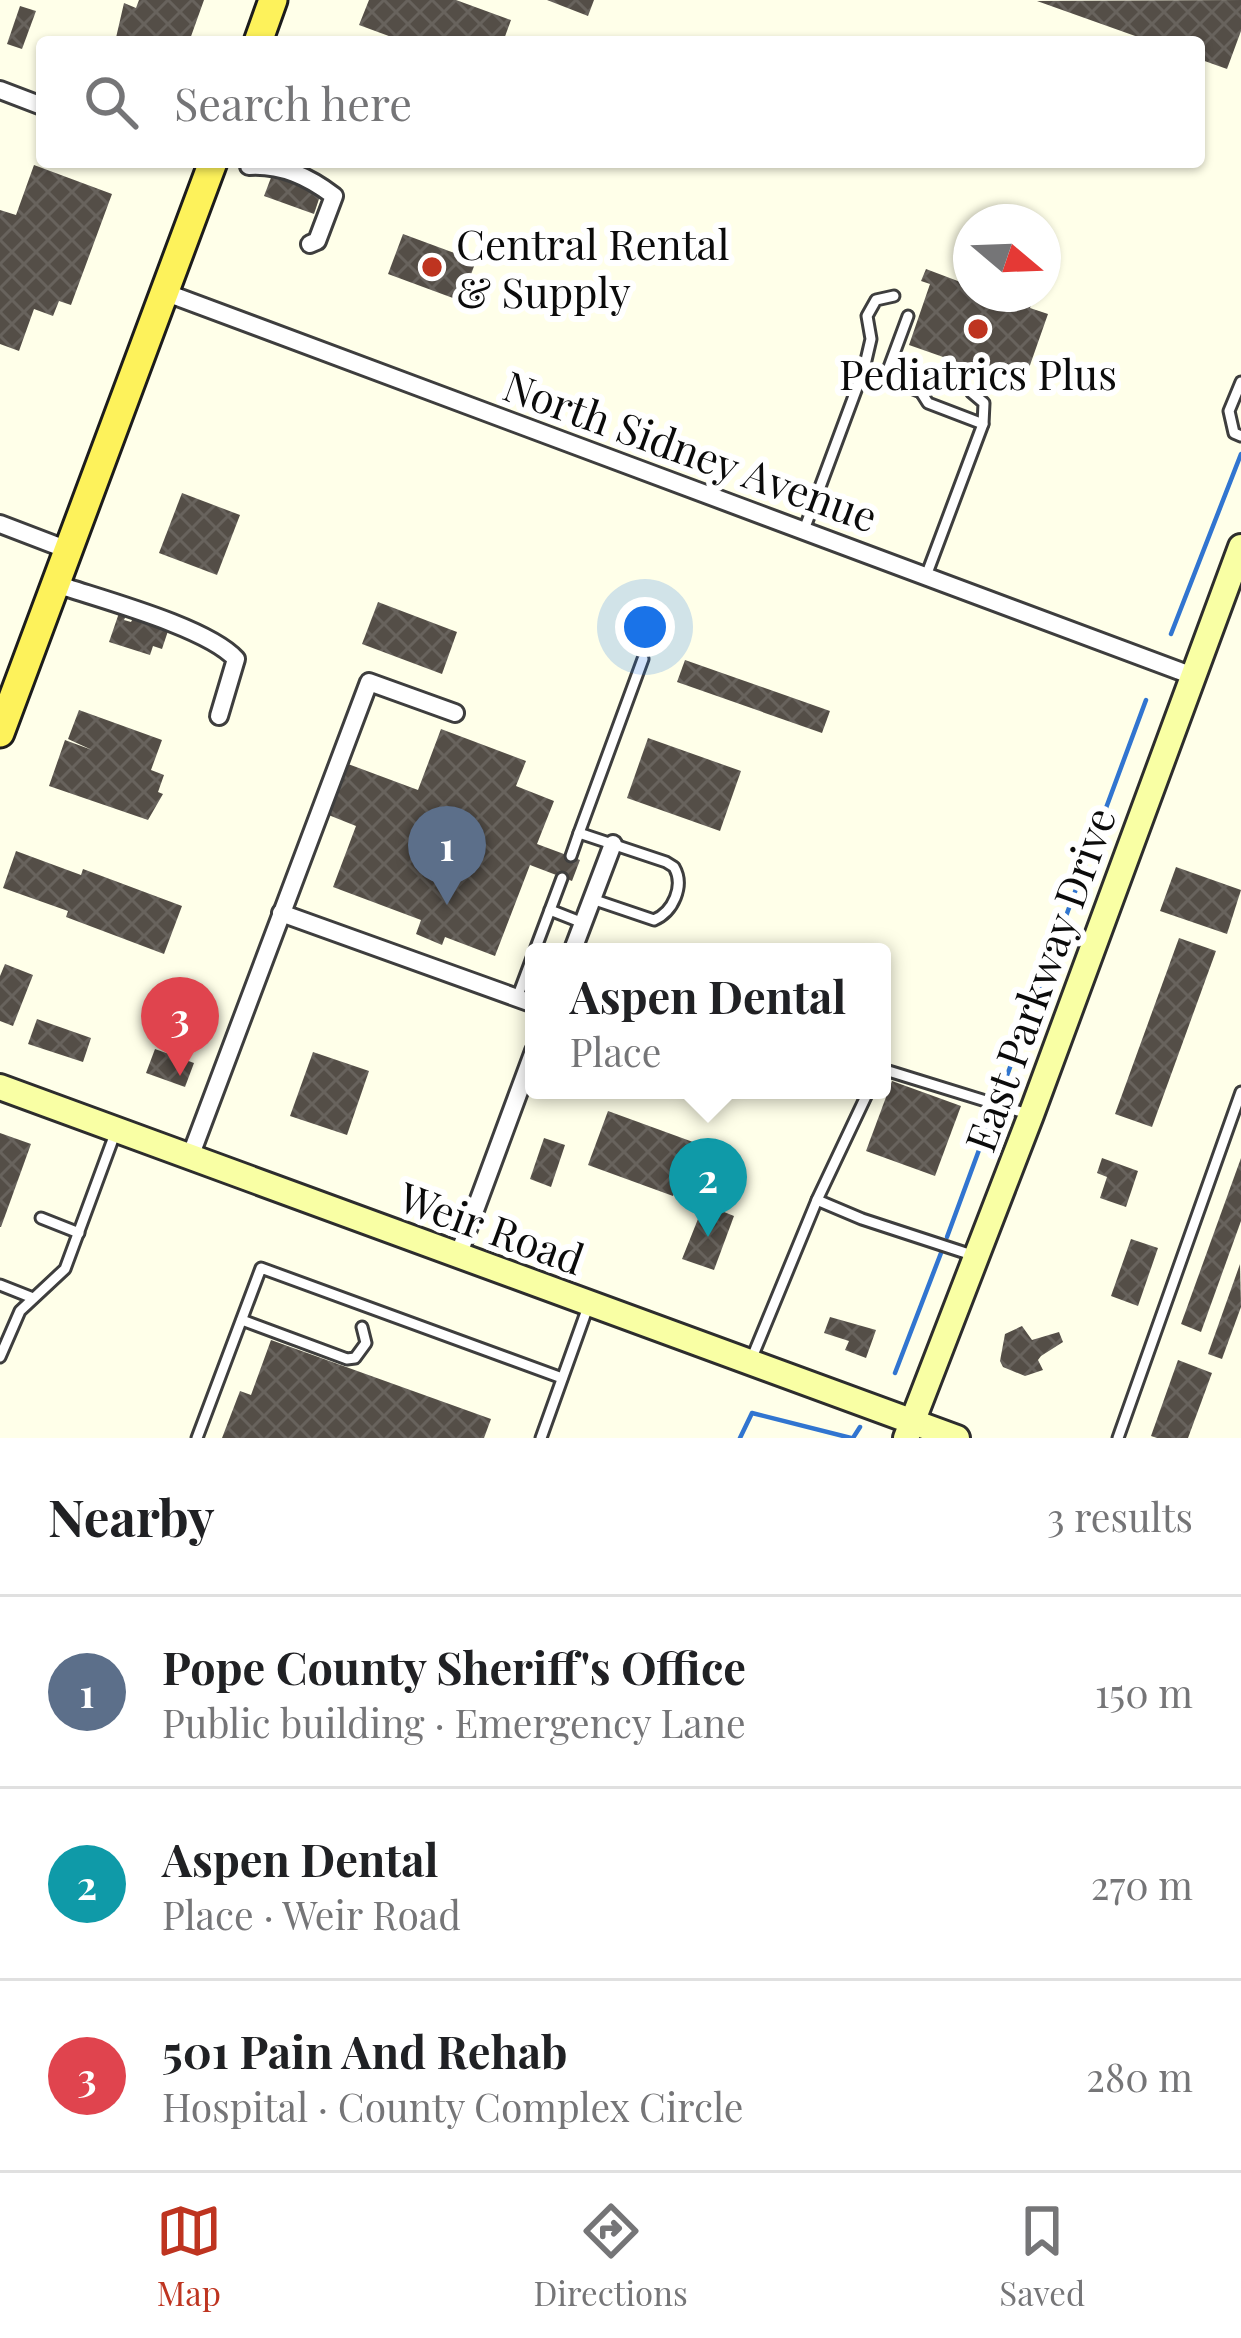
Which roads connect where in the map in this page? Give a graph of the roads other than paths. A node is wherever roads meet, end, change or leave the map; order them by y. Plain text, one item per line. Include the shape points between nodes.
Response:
1 (273, 0) edge
2 (260, 36) edge
3 (0, 90) edge
4 (36, 104) edge
5 (204, 168) edge
6 (278, 168) edge
7 (310, 244) dead end
8 (164, 292) junction
9 (894, 296) dead end
10 (908, 316) dead end
11 (864, 369) junction
12 (885, 378) junction
13 (1241, 382) edge
14 (950, 385) dead end
15 (921, 392) junction
16 (971, 392) dead end
17 (982, 424) junction
18 (1241, 436) edge
19 (0, 524) edge
20 (804, 530) junction
21 (1241, 547) edge
22 (68, 550) junction
23 (926, 576) junction
24 (56, 584) junction
25 (644, 659) dead end
26 (1193, 676) junction
27 (455, 712) dead end
28 (219, 716) dead end
29 (0, 733) edge
30 (579, 833) junction
31 (614, 844) junction
32 (571, 856) dead end
33 (562, 878) dead end
34 (592, 898) junction
35 (550, 910) junction
36 (281, 913) junction
37 (583, 923) junction
38 (541, 943) edge
39 (575, 943) edge
40 (525, 1001) edge
41 (891, 1072) edge
42 (525, 1075) edge
43 (0, 1087) edge
44 (1241, 1092) edge
45 (864, 1099) edge
46 (1031, 1115) junction
47 (116, 1130) junction
48 (190, 1157) junction
49 (817, 1200) junction
50 (40, 1218) dead end
51 (79, 1233) junction
52 (458, 1256) junction
53 (976, 1256) junction
54 (0, 1285) edge
55 (33, 1298) junction
56 (589, 1304) junction
57 (242, 1320) junction
58 (362, 1328) dead end
59 (0, 1357) edge
60 (750, 1363) junction
61 (562, 1378) junction
62 (909, 1430) edge
63 (197, 1438) edge
64 (541, 1438) edge
65 (957, 1438) edge
66 (1118, 1438) edge

1 - 2 main road
3 - 4 street
5 - 8 main road
6 - 7 street via 334,196
8 - 20 street, North Sidney Avenue
8 - 22 main road
9 - 11 lane via 870,308
10 - 12 lane
11 - 12 lane
11 - 20 lane
12 - 15 lane
13 - 18 lane via 1229,411
14 - 15 lane
15 - 17 lane via 933,406
16 - 17 lane via 984,403
17 - 23 lane
19 - 22 street
20 - 23 street, North Sidney Avenue
21 - 26 main road, East Parkway Drive
22 - 24 main road
23 - 26 street, North Sidney Avenue
24 - 28 street via 226,648 236,659
24 - 29 main road
25 - 30 lane
26 - 46 main road, East Parkway Drive
27 - 36 street via 369,682
30 - 31 lane
30 - 32 lane
31 - 34 street
31 - 34 lane via 674,867 679,884 670,908 654,920
33 - 35 lane
34 - 37 street
35 - 37 lane
35 - 38 lane
36 - 40 street
36 - 48 street
37 - 39 street
41 - 46 lane
42 - 52 street
43 - 47 main road, Weir Road
44 - 66 lane
45 - 49 lane
46 - 53 main road, East Parkway Drive
47 - 48 main road, Weir Road
47 - 51 lane
48 - 52 main road, Weir Road
49 - 53 lane
49 - 60 lane
50 - 51 lane
51 - 55 lane via 65,1269
52 - 56 main road, Weir Road
53 - 62 main road, East Parkway Drive
54 - 55 lane
55 - 59 lane
56 - 60 main road, Weir Road
56 - 61 lane
57 - 58 lane via 347,1359 366,1343
57 - 61 lane via 261,1268
57 - 63 lane
60 - 62 main road, Weir Road
61 - 64 lane
62 - 65 main road, Weir Road

